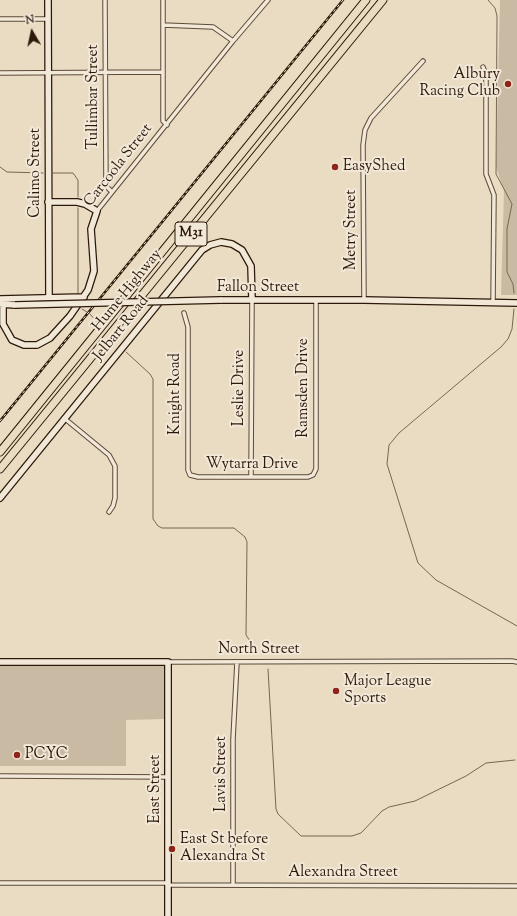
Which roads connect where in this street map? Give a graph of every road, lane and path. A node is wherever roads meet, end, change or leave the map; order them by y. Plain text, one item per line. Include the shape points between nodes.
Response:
1 (48, 0) edge
2 (105, 0) edge
3 (162, 0) edge
4 (268, 0) edge
5 (366, 0) edge
6 (383, 0) edge
7 (48, 19) junction
8 (0, 20) edge
9 (163, 25) junction
10 (233, 41) junction
11 (423, 61) dead end
12 (483, 68) dead end
13 (105, 72) junction
14 (162, 72) junction
15 (47, 73) junction
16 (0, 74) edge
17 (167, 125) junction
18 (112, 192) junction
19 (48, 202) junction
20 (97, 211) junction
21 (84, 297) junction
22 (49, 298) junction
23 (252, 300) junction
24 (316, 300) junction
25 (364, 300) junction
26 (493, 302) junction
27 (517, 302) edge
28 (1, 303) edge
29 (184, 313) dead end
30 (64, 418) junction
31 (0, 452) edge
32 (0, 469) edge
33 (190, 475) joint
34 (313, 475) joint
35 (251, 476) junction
36 (0, 498) edge
37 (109, 512) dead end
38 (0, 662) edge
39 (168, 662) junction
40 (237, 662) junction
41 (517, 662) edge
42 (0, 776) edge
43 (167, 777) junction
44 (0, 883) edge
45 (168, 884) junction
46 (234, 885) junction
47 (517, 886) edge
48 (168, 916) edge

1 - 7 street, Calimo Street
2 - 13 street, Tullimbar Street
3 - 9 street
4 - 10 street, Carcoola Street
5 - 31 highway, Hume Highway / M31
6 - 32 highway, Hume Highway / M31
7 - 8 street
7 - 15 street, Calimo Street
9 - 10 street via 213,27
9 - 14 street
10 - 17 street, Carcoola Street
11 - 25 street, Metry Street via 371,118 365,130
12 - 26 street via 486,75 486,174 494,195
13 - 14 street
13 - 15 street
13 - 18 street, Tullimbar Street via 106,186
14 - 17 street via 163,121
15 - 16 street
15 - 19 street, Calimo Street
17 - 18 street, Carcoola Street
18 - 20 street, Carcoola Street
19 - 20 street via 77,202
19 - 22 street, Calimo Street
20 - 21 street, Carcoola Street via 91,229 94,271
21 - 22 street
21 - 28 street, Carcoola Street via 50,338 44,343 29,346 19,344 8,334 3,321
22 - 28 street
23 - 24 street, Fallon Street
23 - 28 street, Fallon Street, bridge via 15,305
23 - 30 street, Jelbart Road via 251,266 246,254 237,246 227,243 215,243 206,247
23 - 35 street, Leslie Drive
24 - 25 street, Fallon Street
24 - 34 street, Ramsden Drive via 316,469
25 - 26 street, Fallon Street
26 - 27 street, Fallon Street
29 - 33 street, Knight Road via 188,327
30 - 36 street, Jelbart Road
30 - 37 street via 109,455 115,466 115,498
33 - 35 street, Wytarra Drive
34 - 35 street, Wytarra Drive
38 - 39 street, North Street
39 - 40 street, North Street
39 - 43 street, East Street
40 - 41 street, North Street
40 - 46 street, Lavis Street
42 - 43 street
43 - 45 street, East Street
44 - 45 street, Alexandra Street
45 - 46 street, Alexandra Street
45 - 48 street, East Street
46 - 47 street, Alexandra Street

